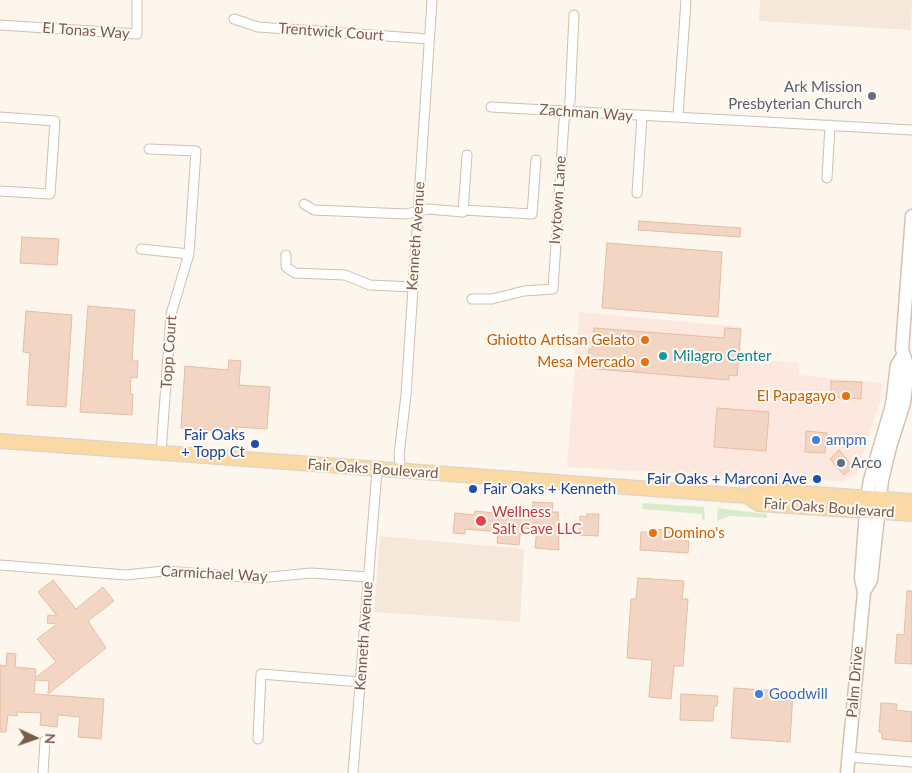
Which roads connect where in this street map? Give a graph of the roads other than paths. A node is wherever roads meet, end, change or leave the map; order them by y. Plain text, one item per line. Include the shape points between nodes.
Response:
1 (137, 0) edge
2 (432, 0) edge
3 (686, 0) edge
4 (574, 15) dead end
5 (234, 19) dead end
6 (0, 25) edge
7 (429, 39) junction
8 (491, 107) dead end
9 (567, 112) junction
10 (642, 116) junction
11 (678, 116) junction
12 (0, 117) edge
13 (830, 125) junction
14 (912, 130) edge
15 (149, 149) dead end
16 (467, 155) dead end
17 (536, 160) dead end
18 (827, 178) dead end
19 (0, 191) edge
20 (637, 193) dead end
21 (304, 204) dead end
22 (463, 210) junction
23 (418, 212) junction
24 (912, 216) edge
25 (141, 249) dead end
26 (189, 254) junction
27 (286, 255) dead end
28 (413, 287) junction
29 (472, 299) dead end
30 (0, 441) edge
31 (161, 453) junction
32 (377, 470) junction
33 (401, 472) junction
34 (912, 501) edge
35 (873, 505) junction
36 (912, 514) edge
37 (0, 565) edge
38 (368, 577) junction
39 (360, 682) junction
40 (258, 738) dead end
41 (46, 741) dead end
42 (848, 757) junction
43 (912, 762) edge
44 (43, 773) edge
45 (353, 773) edge
46 (847, 773) edge

1 - 6 street, El Tonas Way via 138,34
2 - 7 street, Kenneth Avenue
3 - 11 street
4 - 9 street, Ivytown Lane
5 - 7 street, Trentwick Court via 258,27
7 - 23 street, Kenneth Avenue
8 - 9 street, Zachman Way
9 - 10 street, Zachman Way
9 - 29 street, Ivytown Lane via 552,289
10 - 11 street, Zachman Way
10 - 20 street
11 - 13 street, Zachman Way
12 - 19 street via 55,121 50,194
13 - 14 street, Zachman Way
13 - 18 street
15 - 26 street, Topp Court via 196,152
16 - 22 street
17 - 22 street via 532,214
21 - 23 street via 314,210
22 - 23 street via 428,209
23 - 28 street, Kenneth Avenue
24 - 35 main road, Palm Drive via 903,356 908,368 904,403
25 - 26 street
26 - 31 street, Topp Court via 171,314
27 - 28 street via 286,267 295,273 345,275 370,285
28 - 33 street, Kenneth Avenue via 399,455
30 - 31 main road, Fair Oaks Boulevard
31 - 32 main road, Fair Oaks Boulevard
32 - 33 main road, Fair Oaks Boulevard
32 - 38 street, Kenneth Avenue
33 - 35 main road, Fair Oaks Boulevard via 747,496 760,490
34 - 35 main road, Fair Oaks Boulevard
35 - 36 main road, Fair Oaks Boulevard
35 - 42 main road, Palm Drive via 871,580 864,592
37 - 38 street, Carmichael Way via 126,575 164,571 259,578 305,573
38 - 39 street, Kenneth Avenue
39 - 40 street via 261,674
39 - 45 street, Kenneth Avenue
41 - 44 street
42 - 43 street
42 - 46 main road, Palm Drive

